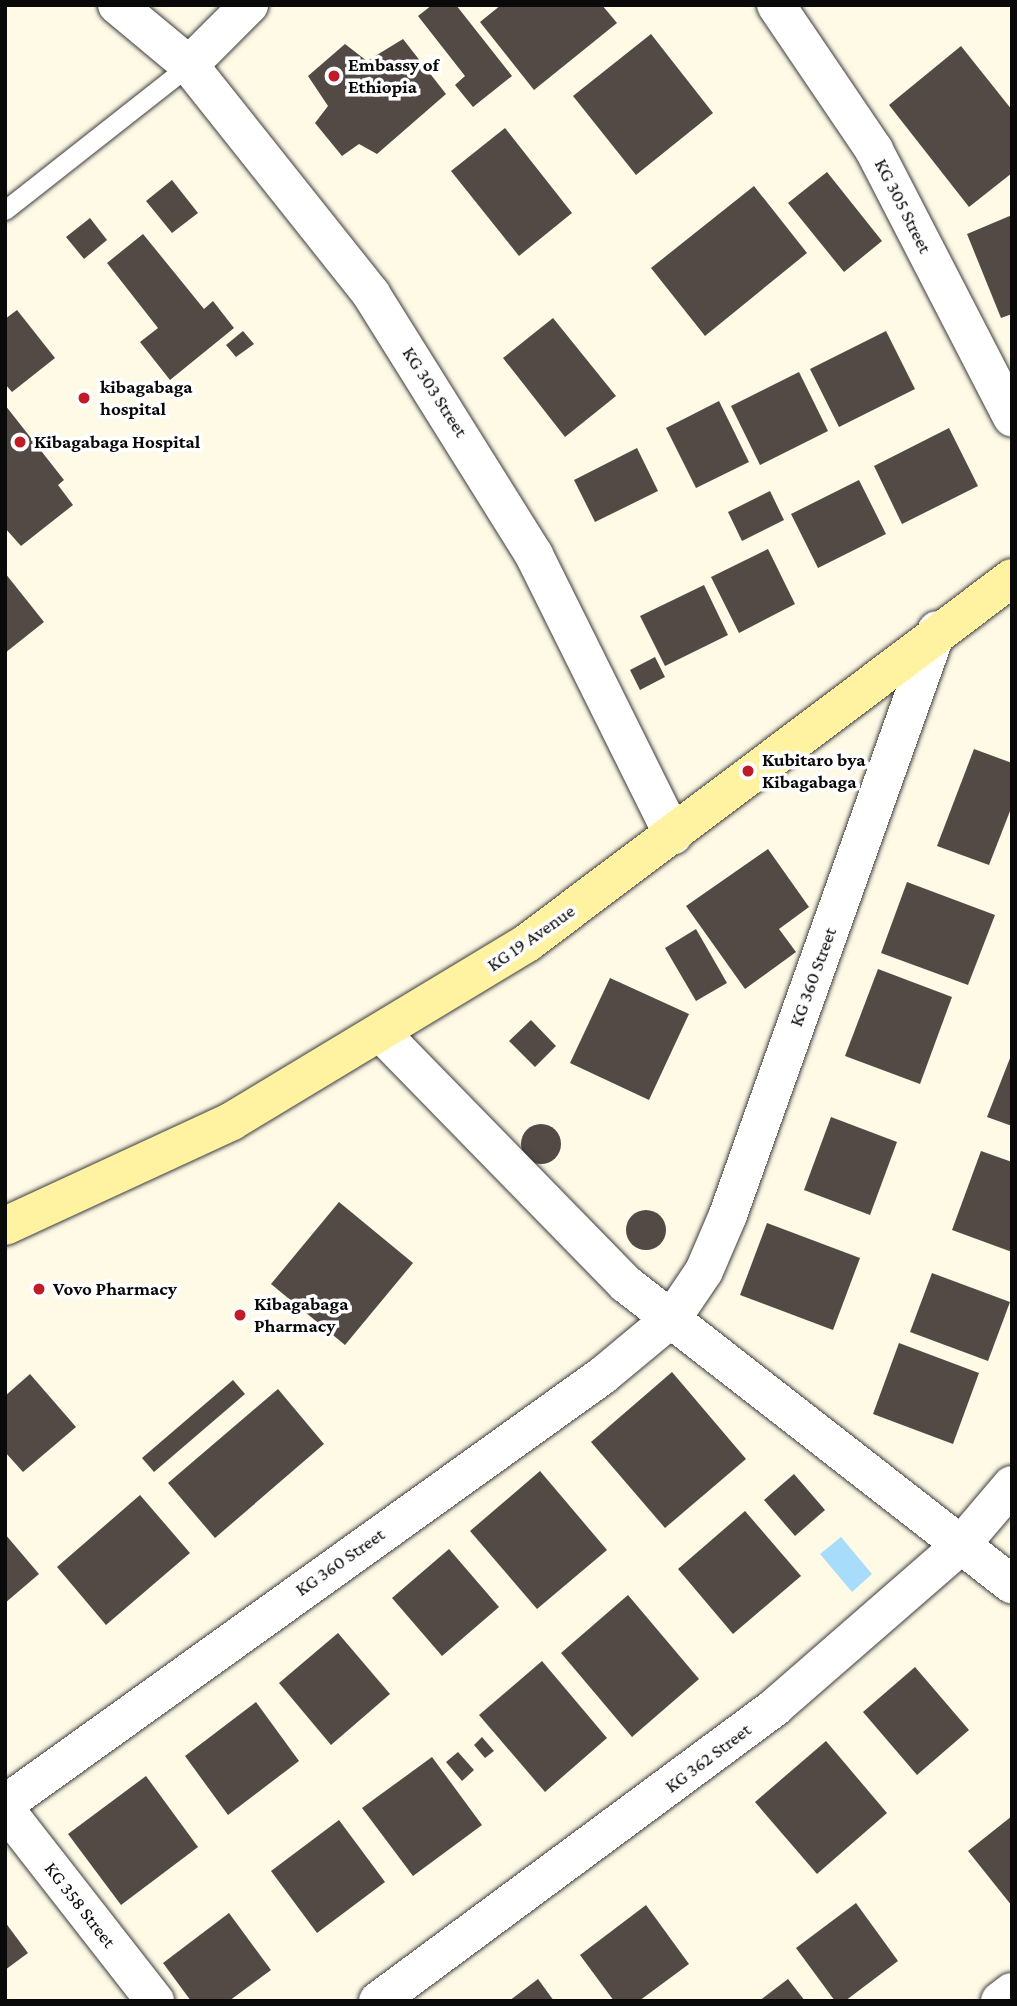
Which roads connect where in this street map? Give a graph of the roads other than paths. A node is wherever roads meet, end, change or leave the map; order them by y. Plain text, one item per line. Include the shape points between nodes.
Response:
1 (117, 5) edge
2 (249, 5) edge
3 (776, 5) edge
4 (189, 65) junction
5 (5, 210) edge
6 (1012, 417) edge
7 (1012, 578) edge
8 (937, 630) junction
9 (673, 835) junction
10 (383, 1035) junction
11 (5, 1226) edge
12 (673, 1317) junction
13 (1012, 1485) edge
14 (960, 1546) junction
15 (1012, 1584) edge
16 (5, 1804) edge
17 (5, 1809) edge
18 (1012, 1992) edge
19 (155, 2001) edge
20 (378, 2001) edge
21 (1000, 2001) edge

1 - 4 street, KG 303 Street
2 - 4 street
3 - 6 street, KG 305 Street via 874,150
4 - 5 lane
4 - 9 street, KG 303 Street via 371,295 465,437 534,555
7 - 8 main road, KG 19 Avenue
8 - 9 main road, KG 19 Avenue
8 - 12 street, KG 360 Street via 729,1215 705,1271
9 - 10 main road, KG 19 Avenue via 527,943
10 - 11 main road, KG 19 Avenue via 232,1121
10 - 12 street via 626,1284
12 - 14 street
12 - 16 street, KG 360 Street via 602,1376
13 - 14 street, KG 362 Street
14 - 15 street
14 - 20 street, KG 362 Street via 776,1706
17 - 19 street, KG 358 Street
18 - 21 street

